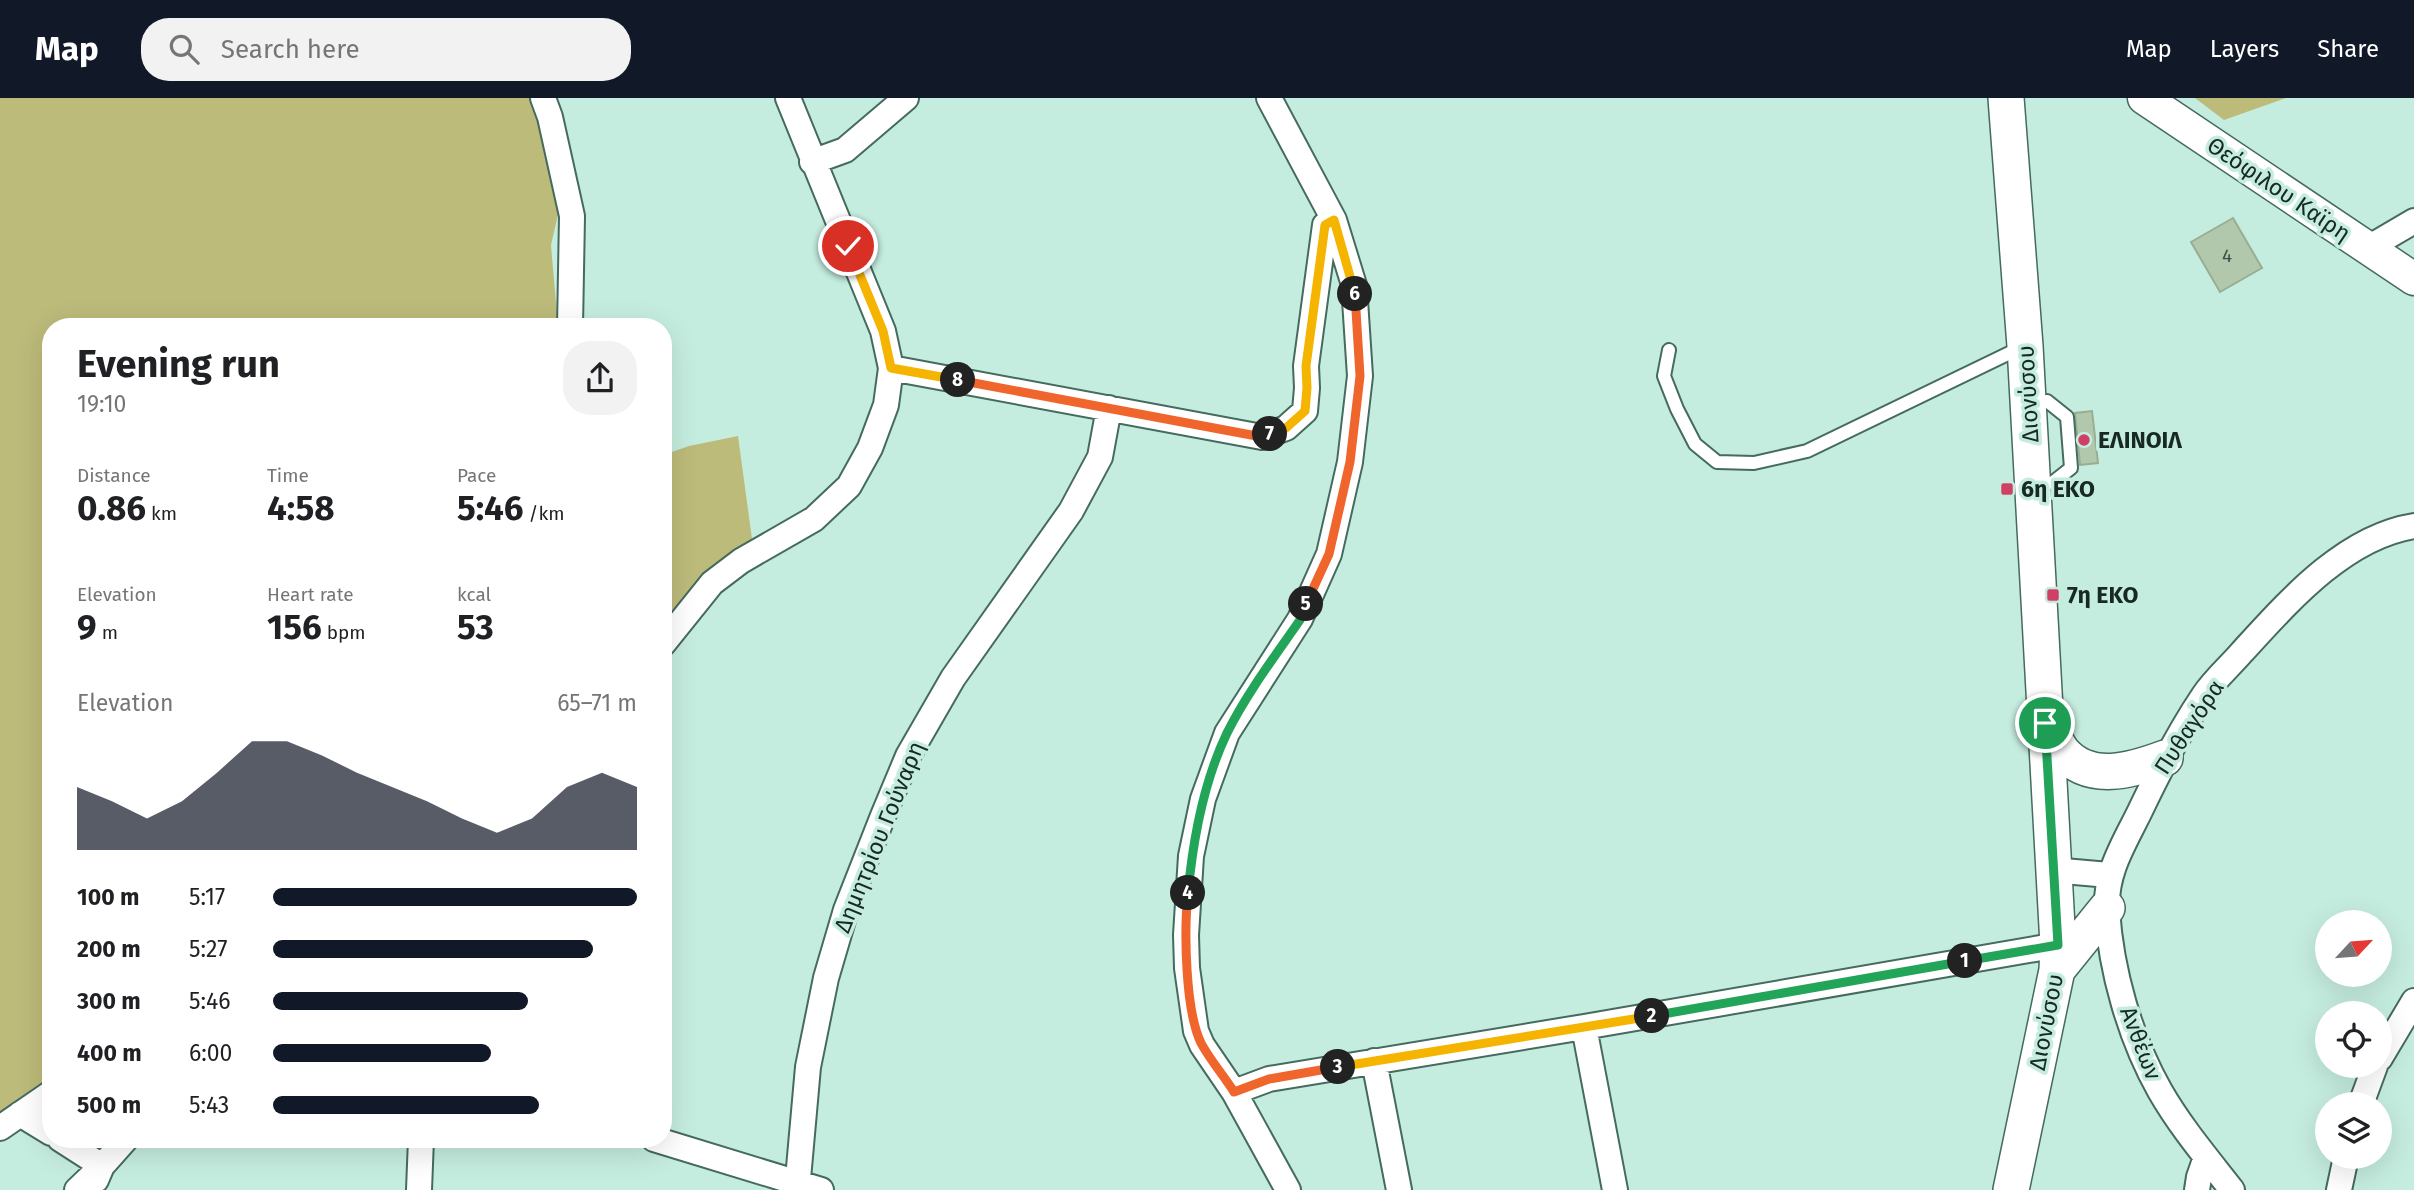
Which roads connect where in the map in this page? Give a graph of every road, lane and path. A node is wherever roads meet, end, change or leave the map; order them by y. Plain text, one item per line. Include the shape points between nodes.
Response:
1 (542, 98) edge
2 (788, 98) edge
3 (906, 98) edge
4 (1269, 98) edge
5 (2006, 98) edge
6 (2144, 98) edge
7 (812, 162) junction
8 (1334, 220) junction
9 (2414, 221) edge
10 (2368, 248) junction
11 (2414, 279) edge
12 (570, 318) edge
13 (2025, 346) junction
14 (1669, 350) dead end
15 (891, 368) junction
16 (2048, 401) dead end
17 (1109, 408) junction
18 (2052, 482) dead end
19 (2414, 526) edge
20 (672, 633) edge
21 (2045, 723) junction
22 (2165, 758) junction
23 (2052, 870) junction
24 (2108, 891) junction
25 (2058, 958) junction
26 (2414, 1001) edge
27 (1584, 1027) junction
28 (2392, 1038) edge
29 (1374, 1061) junction
30 (1234, 1092) junction
31 (42, 1099) edge
32 (20, 1114) junction
33 (42, 1127) edge
34 (0, 1128) edge
35 (672, 1145) edge
36 (74, 1148) edge
37 (118, 1148) edge
38 (421, 1148) edge
39 (2206, 1157) junction
40 (102, 1166) junction
41 (2343, 1169) edge
42 (797, 1186) edge
43 (77, 1190) edge
44 (92, 1190) edge
45 (419, 1190) edge
46 (821, 1190) edge
47 (1289, 1190) edge
48 (1399, 1190) edge
49 (1615, 1190) edge
50 (2011, 1190) edge
51 (2197, 1190) edge
52 (2232, 1190) edge
53 (2339, 1190) edge

1 - 12 street via 572,216
2 - 7 street
3 - 7 street via 845,150
4 - 8 street
5 - 13 main road, Διονύσου
6 - 10 street, Θεόφιλου Καϊρη
7 - 15 street via 883,331
8 - 17 street via 1325,225 1306,366 1305,411 1286,428 1262,437
8 - 30 street via 1354,285 1358,327 1360,376 1350,462 1329,554 1300,620 1227,733 1203,799 1191,856 1186,935 1193,1016 1202,1045
9 - 10 street
10 - 11 street, Θεόφιλου Καϊρη
13 - 14 lane via 1807,451 1754,463 1717,462 1695,444 1664,376
13 - 21 main road, Διονύσου
15 - 17 street
15 - 20 street via 886,405 849,486 814,519 712,583
16 - 18 lane via 2067,417 2071,468
17 - 42 street, Δημητρίου Γούναρη via 1100,457 1071,511 953,678 908,756 883,816 846,910 826,978 808,1067
19 - 22 street, Πυθαγόρα via 2354,549 2293,597 2205,692
21 - 22 main road via 2063,752 2095,770 2133,770
21 - 23 main road, Διονύσου
22 - 24 street, Πυθαγόρα
23 - 24 street
23 - 25 main road, Διονύσου
24 - 25 main road
24 - 39 street, Ανθέων via 2113,952 2123,998 2147,1067
25 - 27 street
25 - 50 main road, Διονύσου
26 - 28 street
27 - 29 street
27 - 49 street
29 - 30 street via 1269,1079
29 - 48 street
30 - 47 street
31 - 32 street
32 - 33 street
32 - 34 street
35 - 42 street
36 - 40 street
37 - 40 street
38 - 45 street
39 - 51 street
39 - 52 street, Ανθέων
40 - 43 street
40 - 44 street
41 - 53 street
42 - 46 street

